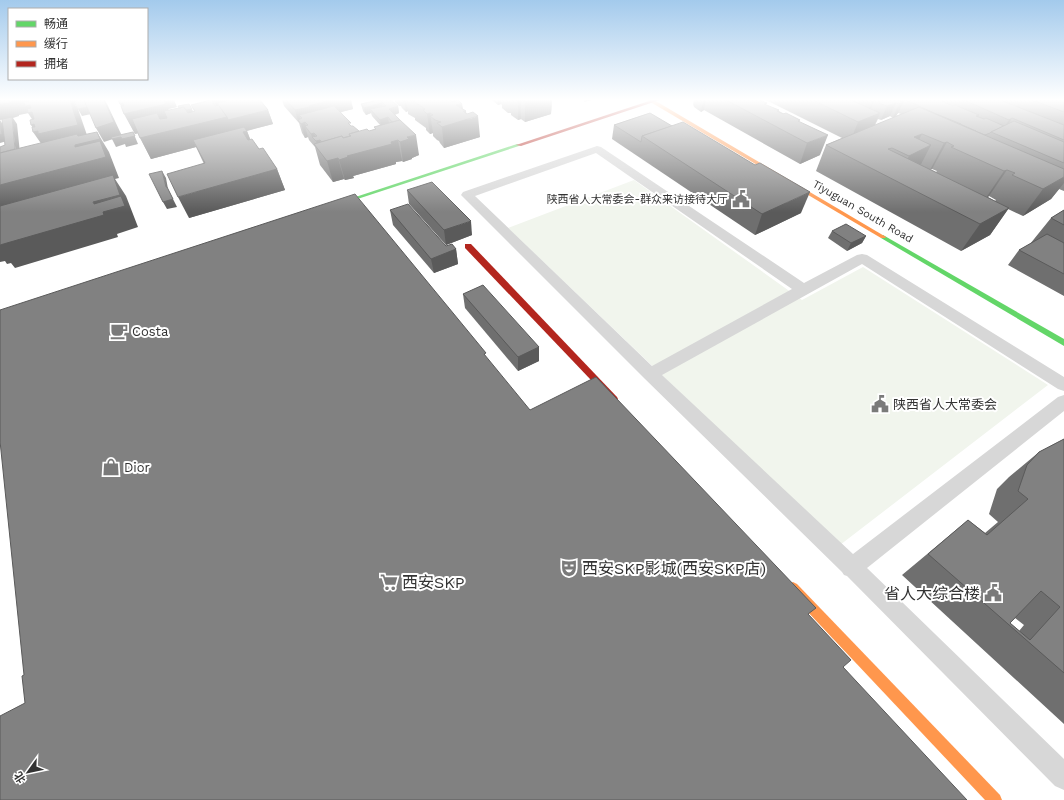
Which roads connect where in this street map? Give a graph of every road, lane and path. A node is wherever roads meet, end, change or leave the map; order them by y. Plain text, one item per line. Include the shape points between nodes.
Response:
1 (542, 137) edge
2 (715, 137) edge
3 (319, 210) edge
4 (468, 246) dead end
5 (803, 289) junction
6 (1064, 343) edge
7 (650, 374) junction
8 (1064, 385) edge
9 (1064, 402) edge
10 (621, 407) edge
11 (851, 568) junction
12 (786, 581) edge
13 (1064, 777) edge
14 (995, 800) edge

1 - 3 street
2 - 6 street, Tiyuguan South Road
4 - 10 street
5 - 7 lane
5 - 7 lane via 597,149 467,195
5 - 8 lane via 862,258
7 - 11 lane
9 - 11 lane
11 - 13 lane
12 - 14 street

